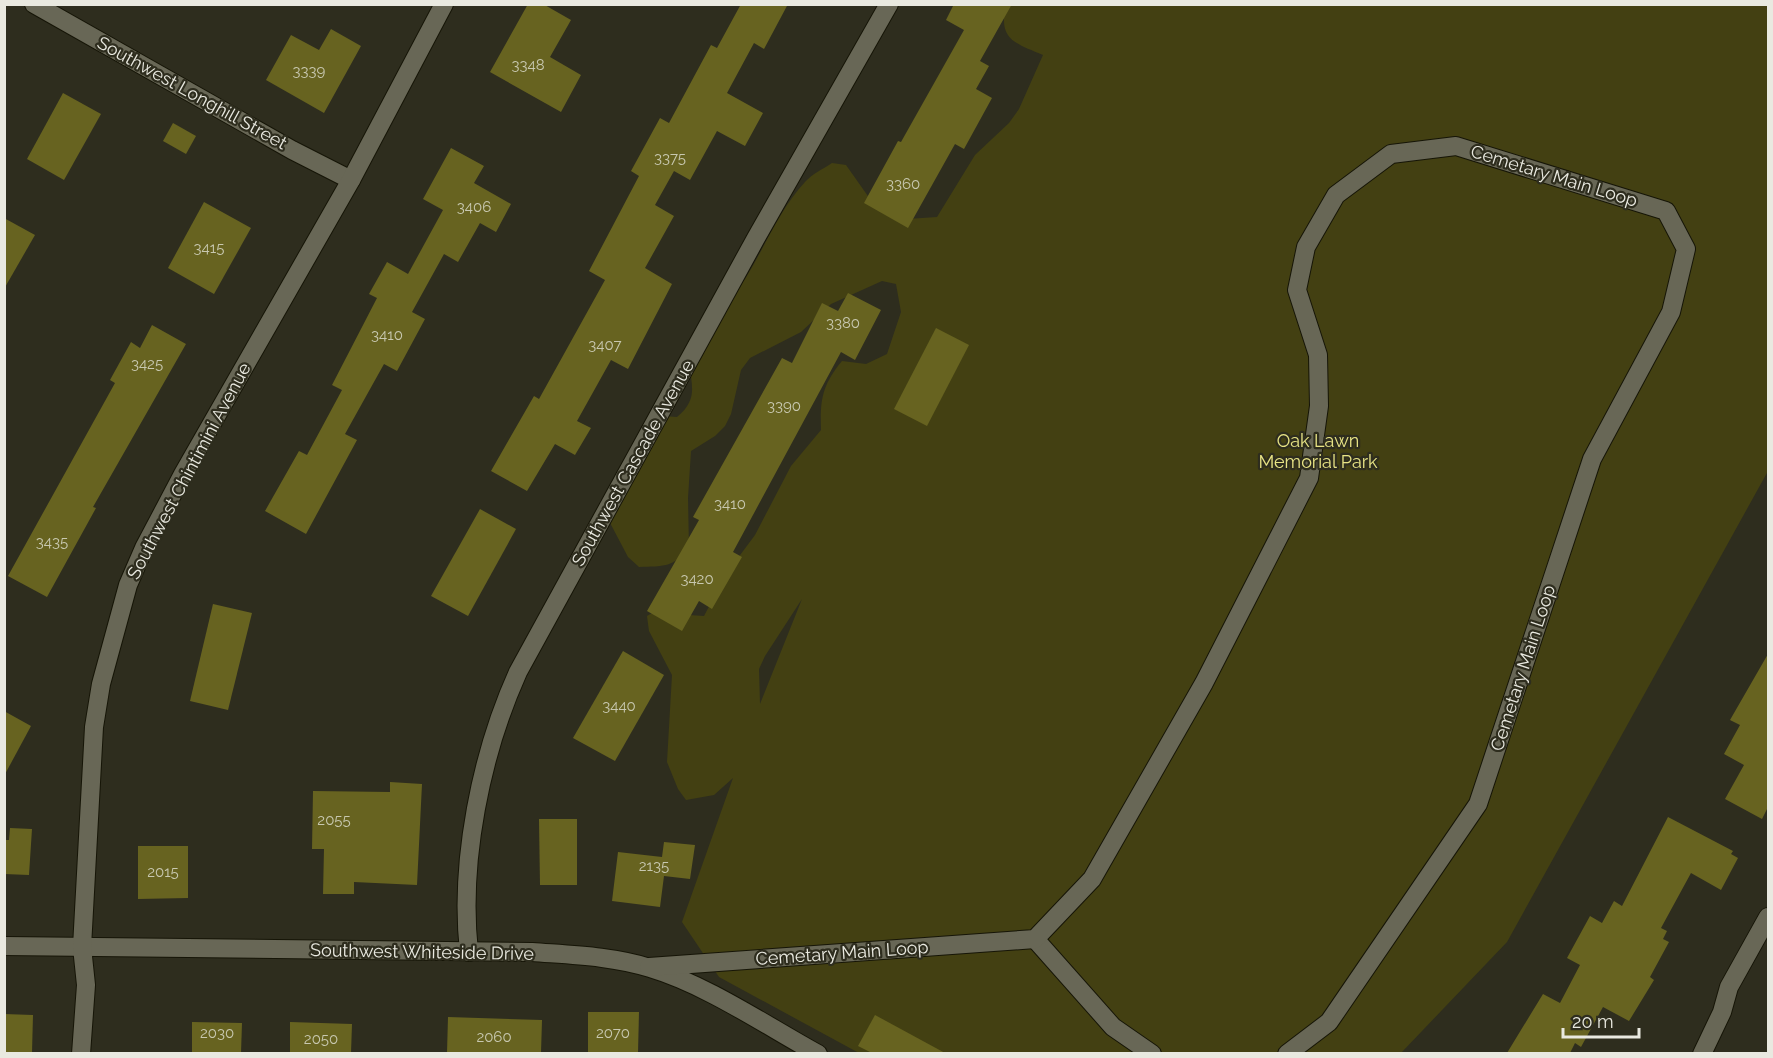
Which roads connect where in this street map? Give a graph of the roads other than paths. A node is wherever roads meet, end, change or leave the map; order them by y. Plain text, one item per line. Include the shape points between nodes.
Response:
1 (34, 4) edge
2 (444, 4) edge
3 (889, 4) edge
4 (351, 180) junction
5 (1768, 917) edge
6 (1035, 939) junction
7 (4, 946) edge
8 (82, 947) junction
9 (469, 952) junction
10 (649, 967) junction
11 (81, 1053) edge
12 (818, 1053) edge
13 (1152, 1053) edge
14 (1287, 1053) edge
15 (1702, 1053) edge

1 - 4 street, Southwest Longhill Street
2 - 4 street, Southwest Chintimini Avenue
3 - 9 street, Southwest Cascade Avenue via 638,450 506,699 487,762 473,831 466,900
4 - 8 street, Southwest Chintimini Avenue via 183,474 128,585 101,684 94,728
5 - 15 street via 1729,987 1719,1020
6 - 10 street, Cemetary Main Loop
6 - 13 street via 1113,1027
6 - 14 street, Cemetary Main Loop via 1092,879 1204,682 1309,478 1319,406 1318,356 1297,290 1306,247 1336,195 1391,154 1456,146 1666,211 1686,249 1671,312 1592,459 1478,804 1329,1022
7 - 8 street, Southwest Whiteside Drive
8 - 9 street, Southwest Whiteside Drive
8 - 11 street, Southwest Chintimini Avenue via 86,985
9 - 10 street, Southwest Whiteside Drive via 600,957
10 - 12 street, Southwest Whiteside Drive via 680,978

